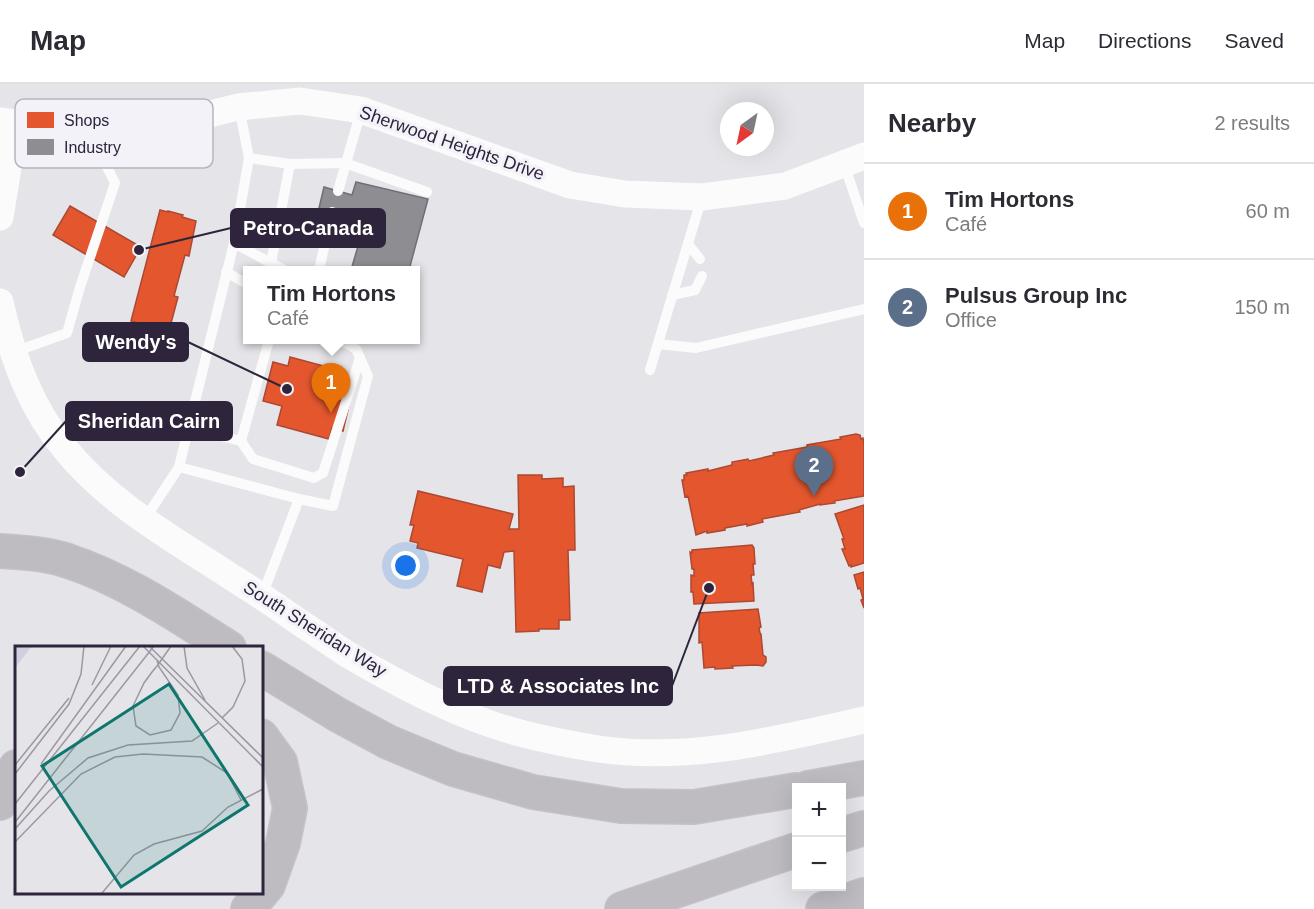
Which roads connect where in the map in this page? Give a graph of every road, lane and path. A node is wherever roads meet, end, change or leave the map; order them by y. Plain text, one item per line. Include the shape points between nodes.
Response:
1 (238, 107) junction
2 (361, 110) junction
3 (213, 113) edge
4 (8, 122) edge
5 (249, 158) junction
6 (854, 160) edge
7 (345, 163) junction
8 (290, 164) junction
9 (108, 168) edge
10 (338, 191) dead end
11 (427, 192) dead end
12 (702, 196) junction
13 (332, 212) dead end
14 (0, 217) edge
15 (864, 223) edge
16 (234, 243) junction
17 (688, 244) junction
18 (700, 259) dead end
19 (271, 263) junction
20 (277, 266) edge
21 (320, 266) edge
22 (226, 272) junction
23 (702, 276) dead end
24 (243, 282) edge
25 (672, 295) junction
26 (0, 302) edge
27 (864, 309) edge
28 (268, 344) edge
29 (348, 344) edge
30 (658, 344) junction
31 (14, 353) junction
32 (360, 358) junction
33 (650, 370) dead end
34 (188, 428) junction
35 (242, 441) junction
36 (179, 466) junction
37 (299, 499) junction
38 (144, 521) junction
39 (0, 551) edge
40 (262, 596) junction
41 (226, 646) edge
42 (262, 669) edge
43 (864, 720) edge
44 (262, 737) edge
45 (15, 769) edge
46 (864, 778) edge
47 (836, 783) edge
48 (792, 791) edge
49 (0, 803) edge
50 (864, 828) edge
51 (846, 834) edge
52 (792, 851) edge
53 (262, 892) edge
54 (260, 894) edge
55 (864, 895) edge
56 (248, 909) edge
57 (622, 909) edge
58 (823, 909) edge

1 - 2 street, Sherwood Heights Drive via 300,101
1 - 3 street, Sherwood Heights Drive
1 - 5 lane
2 - 7 lane
2 - 12 street, Sherwood Heights Drive via 570,184 625,195
4 - 14 street
5 - 8 lane
5 - 16 lane
6 - 12 street, Sherwood Heights Drive via 784,186
6 - 15 lane
7 - 8 lane
7 - 10 lane
7 - 11 lane
8 - 19 lane
9 - 31 lane via 115,183 67,333
12 - 17 lane
13 - 21 lane
16 - 19 lane
16 - 22 lane
17 - 18 lane
17 - 25 lane
19 - 20 lane
22 - 24 lane
22 - 34 lane
23 - 25 lane via 695,290
25 - 30 lane
26 - 31 street, South Sheridan Way
27 - 30 lane via 696,348
28 - 35 lane
29 - 32 lane
30 - 33 lane
31 - 38 street, South Sheridan Way via 34,403 57,439 95,481
32 - 35 lane via 323,473 314,478 253,459
32 - 37 lane via 368,376 333,506
34 - 35 lane
34 - 36 lane
36 - 37 lane
36 - 38 lane
37 - 40 lane
38 - 40 street, South Sheridan Way
39 - 41 highway via 67,560 114,580
40 - 43 street, South Sheridan Way via 346,653 413,690 486,722 549,740 653,753 702,751
42 - 48 highway via 388,742 453,769 534,792 621,806 694,807
44 - 53 highway via 280,762 290,808 283,843
45 - 49 highway
46 - 47 highway
50 - 51 highway
52 - 57 highway
54 - 56 highway
55 - 58 highway

